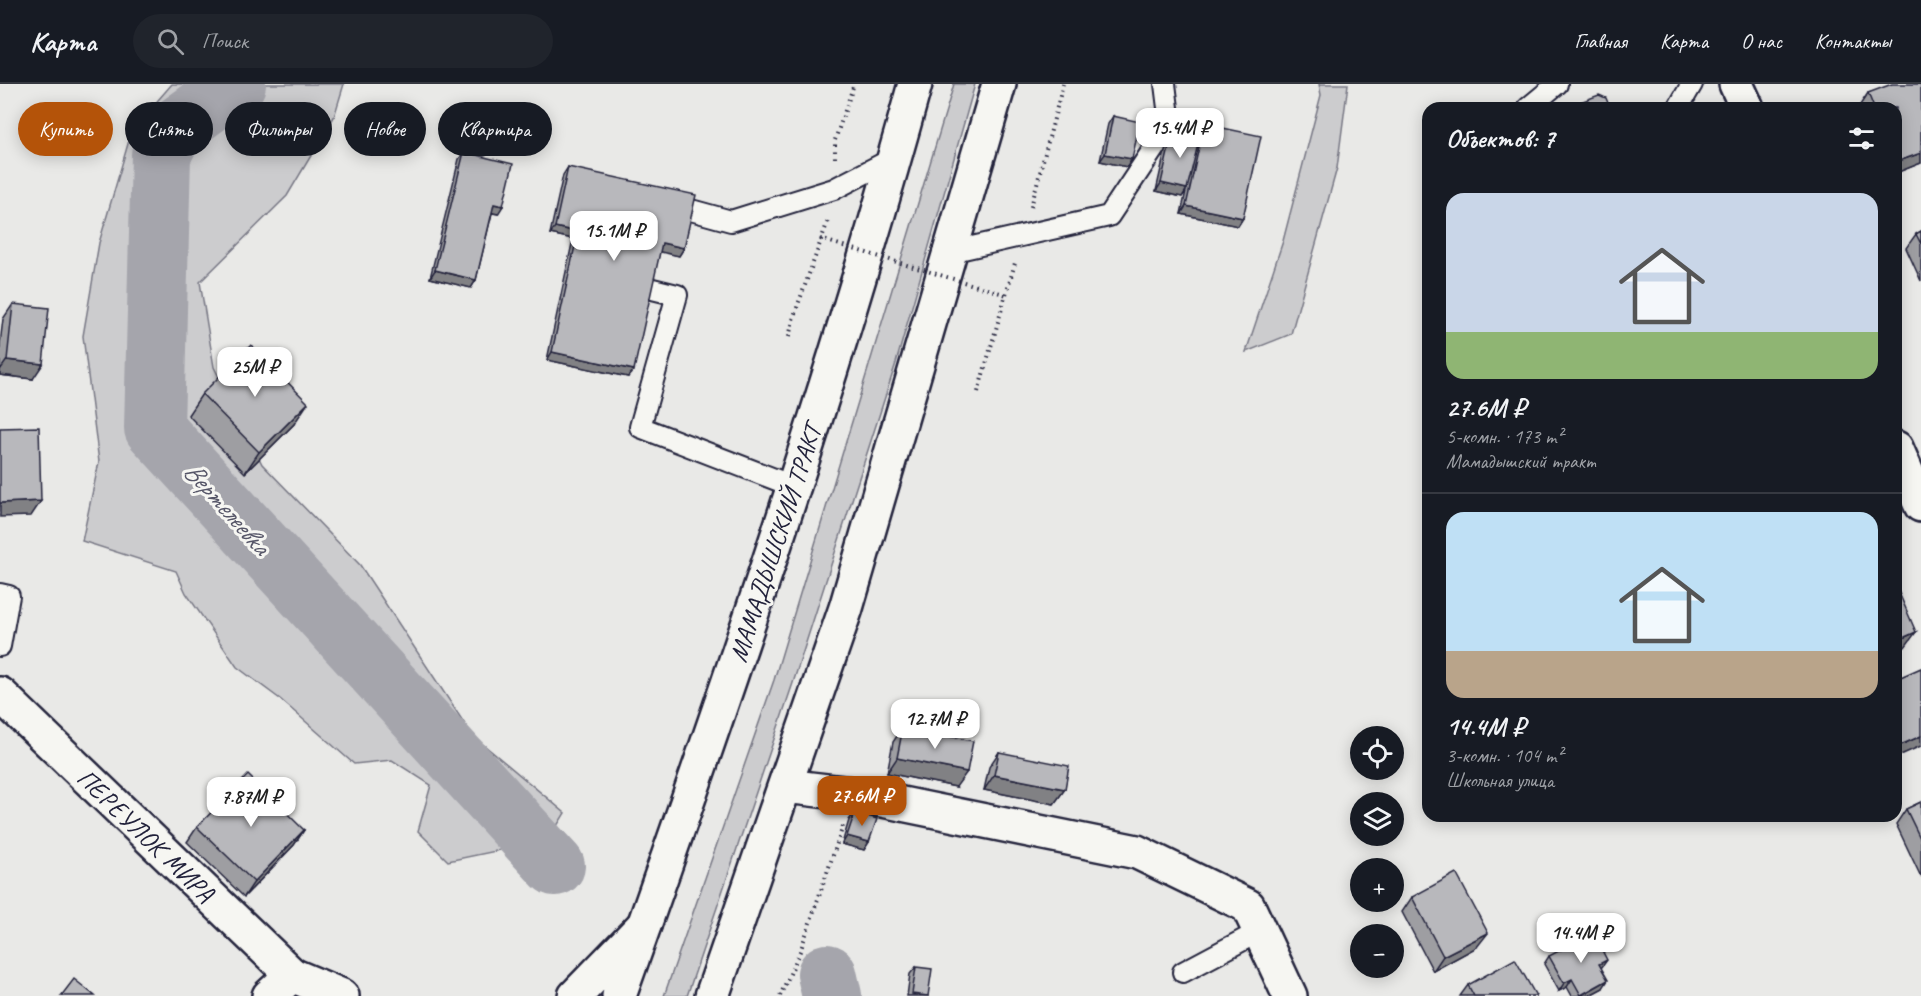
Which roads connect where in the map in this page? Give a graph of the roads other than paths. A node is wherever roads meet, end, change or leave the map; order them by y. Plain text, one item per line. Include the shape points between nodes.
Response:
1 (915, 84) edge
2 (999, 84) edge
3 (1166, 84) edge
4 (1557, 84) edge
5 (1692, 84) edge
6 (1736, 84) edge
7 (1535, 102) edge
8 (1682, 102) edge
9 (1744, 102) edge
10 (894, 158) junction
11 (650, 199) edge
12 (950, 252) junction
13 (611, 280) edge
14 (1902, 462) edge
15 (795, 487) junction
16 (1921, 505) edge
17 (0, 594) edge
18 (0, 646) edge
19 (0, 694) edge
20 (785, 786) junction
21 (1254, 919) junction
22 (644, 925) junction
23 (1183, 972) dead end
24 (280, 985) edge
25 (342, 996) edge
26 (575, 996) edge
27 (619, 996) edge
28 (711, 996) edge
29 (1290, 996) edge

1 - 10 main road, МАМАДЫШСКИЙ ТРАКТ
2 - 12 main road
3 - 12 lane via 1170,124 1109,216
4 - 7 lane
5 - 8 lane
6 - 9 main road
10 - 11 lane via 834,189 731,221
10 - 15 main road, МАМАДЫШСКИЙ ТРАКТ
12 - 20 main road via 846,608
13 - 15 lane via 677,295 640,427
14 - 16 main road
15 - 22 main road, МАМАДЫШСКИЙ ТРАКТ
17 - 18 lane via 9,596
19 - 24 main road, ПЕРЕУЛОК МИРА
20 - 21 main road via 854,794 1137,852
20 - 28 main road
21 - 23 lane
21 - 29 main road
22 - 26 main road
22 - 27 main road, МАМАДЫШСКИЙ ТРАКТ
24 - 25 main road

